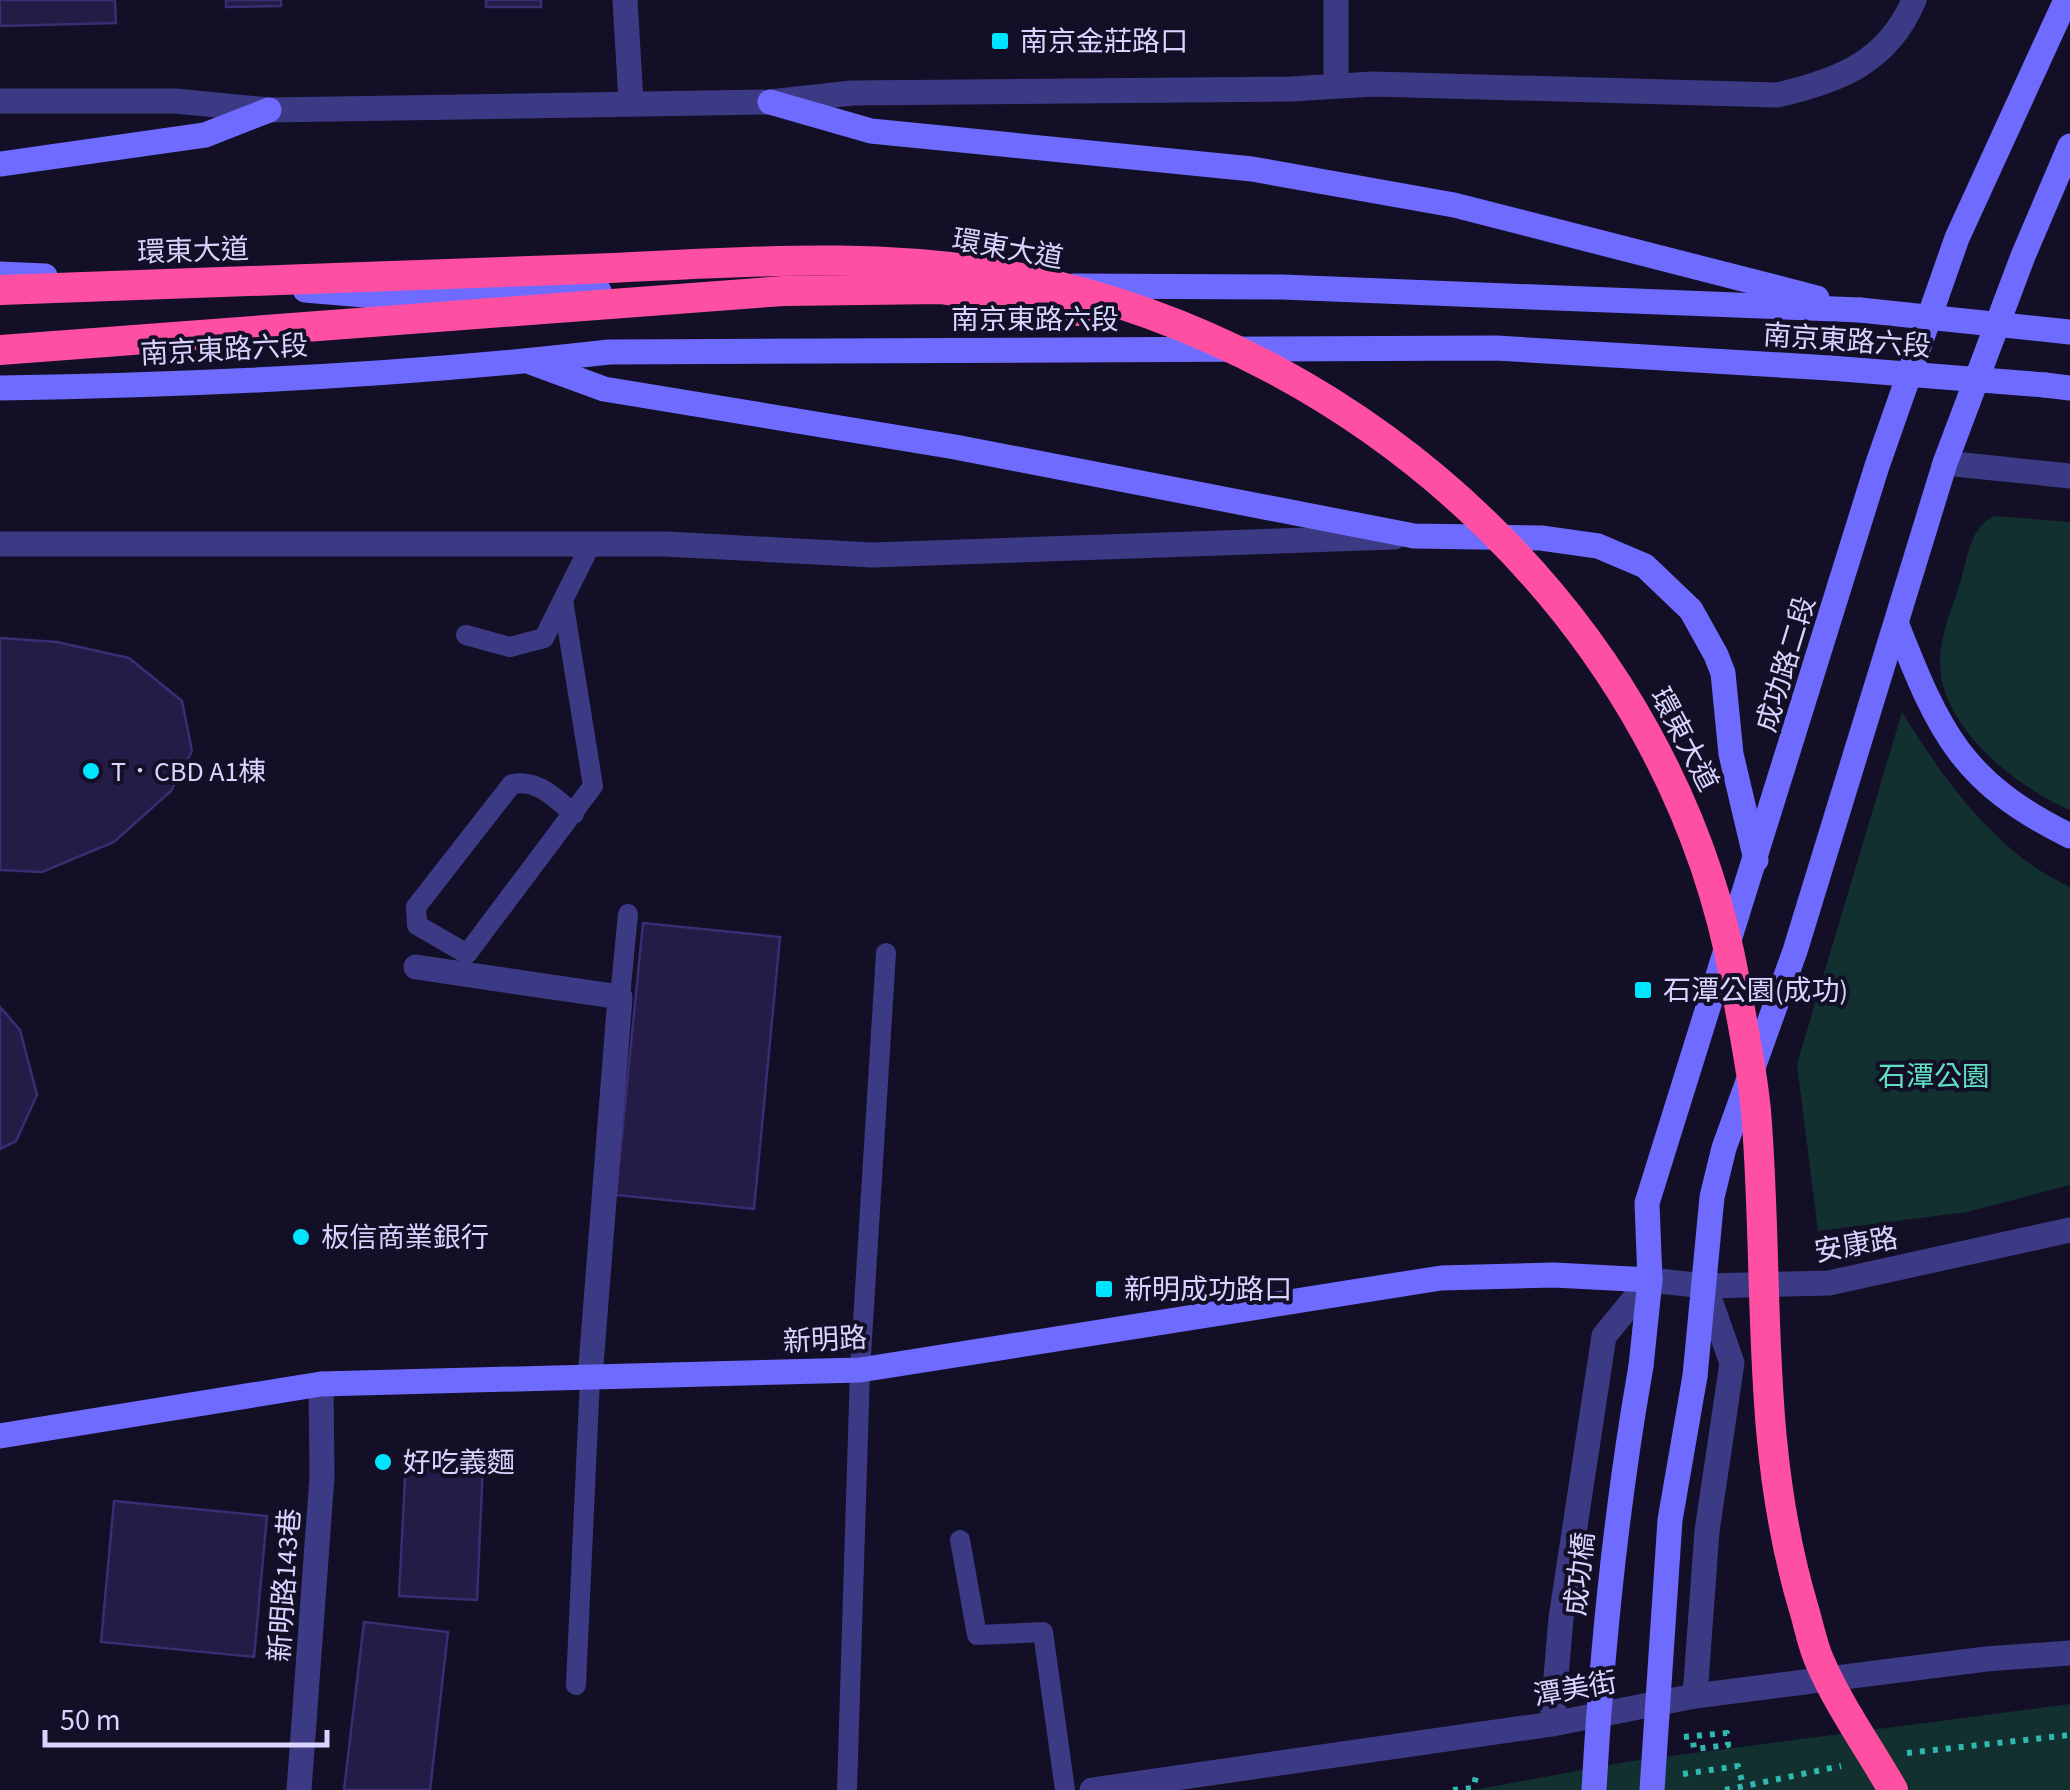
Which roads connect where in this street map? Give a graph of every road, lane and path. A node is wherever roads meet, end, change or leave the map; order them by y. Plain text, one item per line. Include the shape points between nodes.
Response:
1 (625, 0) edge
2 (1336, 0) edge
3 (1914, 0) edge
4 (2066, 0) edge
5 (1336, 86) junction
6 (0, 101) edge
7 (631, 101) junction
8 (770, 102) junction
9 (269, 110) junction
10 (2070, 146) edge
11 (0, 164) edge
12 (0, 274) edge
13 (0, 290) edge
14 (1860, 310) junction
15 (2070, 332) edge
16 (0, 350) edge
17 (529, 361) junction
18 (2058, 387) edge
19 (0, 388) edge
20 (1946, 463) junction
21 (2070, 476) edge
22 (1414, 536) junction
23 (0, 544) edge
24 (591, 544) junction
25 (562, 600) junction
26 (1897, 625) junction
27 (466, 635) dead end
28 (574, 814) junction
29 (2070, 836) edge
30 (1756, 860) junction
31 (628, 914) dead end
32 (886, 953) dead end
33 (416, 967) dead end
34 (620, 997) junction
35 (2070, 1230) edge
36 (1650, 1280) junction
37 (1705, 1286) junction
38 (1640, 1366) joint
39 (860, 1370) junction
40 (590, 1378) junction
41 (321, 1384) junction
42 (0, 1436) edge
43 (960, 1540) dead end
44 (2070, 1653) edge
45 (576, 1685) dead end
46 (1695, 1696) junction
47 (1552, 1724) junction
48 (1684, 1737) dead end
49 (1694, 1745) dead end
50 (1477, 1773) dead end
51 (1682, 1774) dead end
52 (1743, 1784) dead end
53 (1473, 1788) edge
54 (299, 1790) edge
55 (847, 1790) edge
56 (1065, 1790) edge
57 (1092, 1790) edge
58 (1453, 1790) edge
59 (1594, 1790) edge
60 (1652, 1790) edge
61 (1891, 1790) edge

1 - 7 street
2 - 5 street
3 - 5 street via 1901,29 1867,62 1823,85 1777,95
4 - 30 main road, 成功路二段 via 1957,238 1877,466
5 - 8 street via 852,93
6 - 9 street
7 - 8 street
7 - 9 street
8 - 14 main road via 871,131 1252,169 1454,205
9 - 11 main road via 205,135
10 - 20 main road
12 - 14 main road, 南京東路六段 via 247,284 388,298 830,284 1282,287
13 - 61 highway, 環東大道, bridge via 860,259 1027,279 1175,324 1304,385 1425,465 1526,563 1614,674 1694,828 1733,971 1756,1108 1771,1458 1787,1552 1820,1662
14 - 15 main road, bridge
16 - 61 highway, 環東大道, bridge via 784,291 941,288 1093,314 1203,353 1292,402 1434,498 1487,546 1579,650 1682,814 1704,869 1728,946 1757,1115 1760,1315 1769,1456 1783,1545 1826,1675
17 - 18 main road, 南京東路六段, bridge via 609,352 1496,348
17 - 19 main road, 南京東路六段
17 - 22 main road via 604,389 955,447
20 - 21 street
20 - 26 main road
22 - 24 street via 872,555
22 - 30 main road via 1540,538 1598,546 1645,566 1691,610 1722,673 1731,754
23 - 24 street
24 - 25 lane
25 - 27 lane via 544,638 510,647
25 - 28 lane via 593,786
26 - 29 main road via 1930,710 1954,750 1992,788
26 - 37 main road via 1795,951 1724,1148 1712,1197
28 - 28 lane via 547,791 512,784 416,907 417,924 467,954
30 - 36 main road, 成功路二段 via 1647,1203
31 - 34 lane
32 - 39 lane
33 - 34 street
34 - 40 street
35 - 37 street, 安康路 via 1829,1283
36 - 37 street, 安康路
36 - 38 main road, 成功路二段
36 - 39 main road, 新明路 via 1441,1278
36 - 47 street via 1604,1336 1561,1618
37 - 46 street via 1732,1363 1707,1532
37 - 60 main road, bridge via 1670,1520
38 - 59 main road, 成功橋, bridge via 1616,1502
39 - 40 main road, 新明路
39 - 55 lane
40 - 41 main road, 新明路
40 - 45 lane
41 - 42 main road, 新明路
41 - 54 street, 新明路143巷 via 322,1477
43 - 56 lane via 977,1635 1043,1632
44 - 46 street, 潭美街
46 - 47 street, 潭美街
47 - 57 street, 潭美街
48 - 49 path via 1727,1733 1728,1745
50 - 53 path
51 - 52 path via 1738,1766
53 - 58 path

